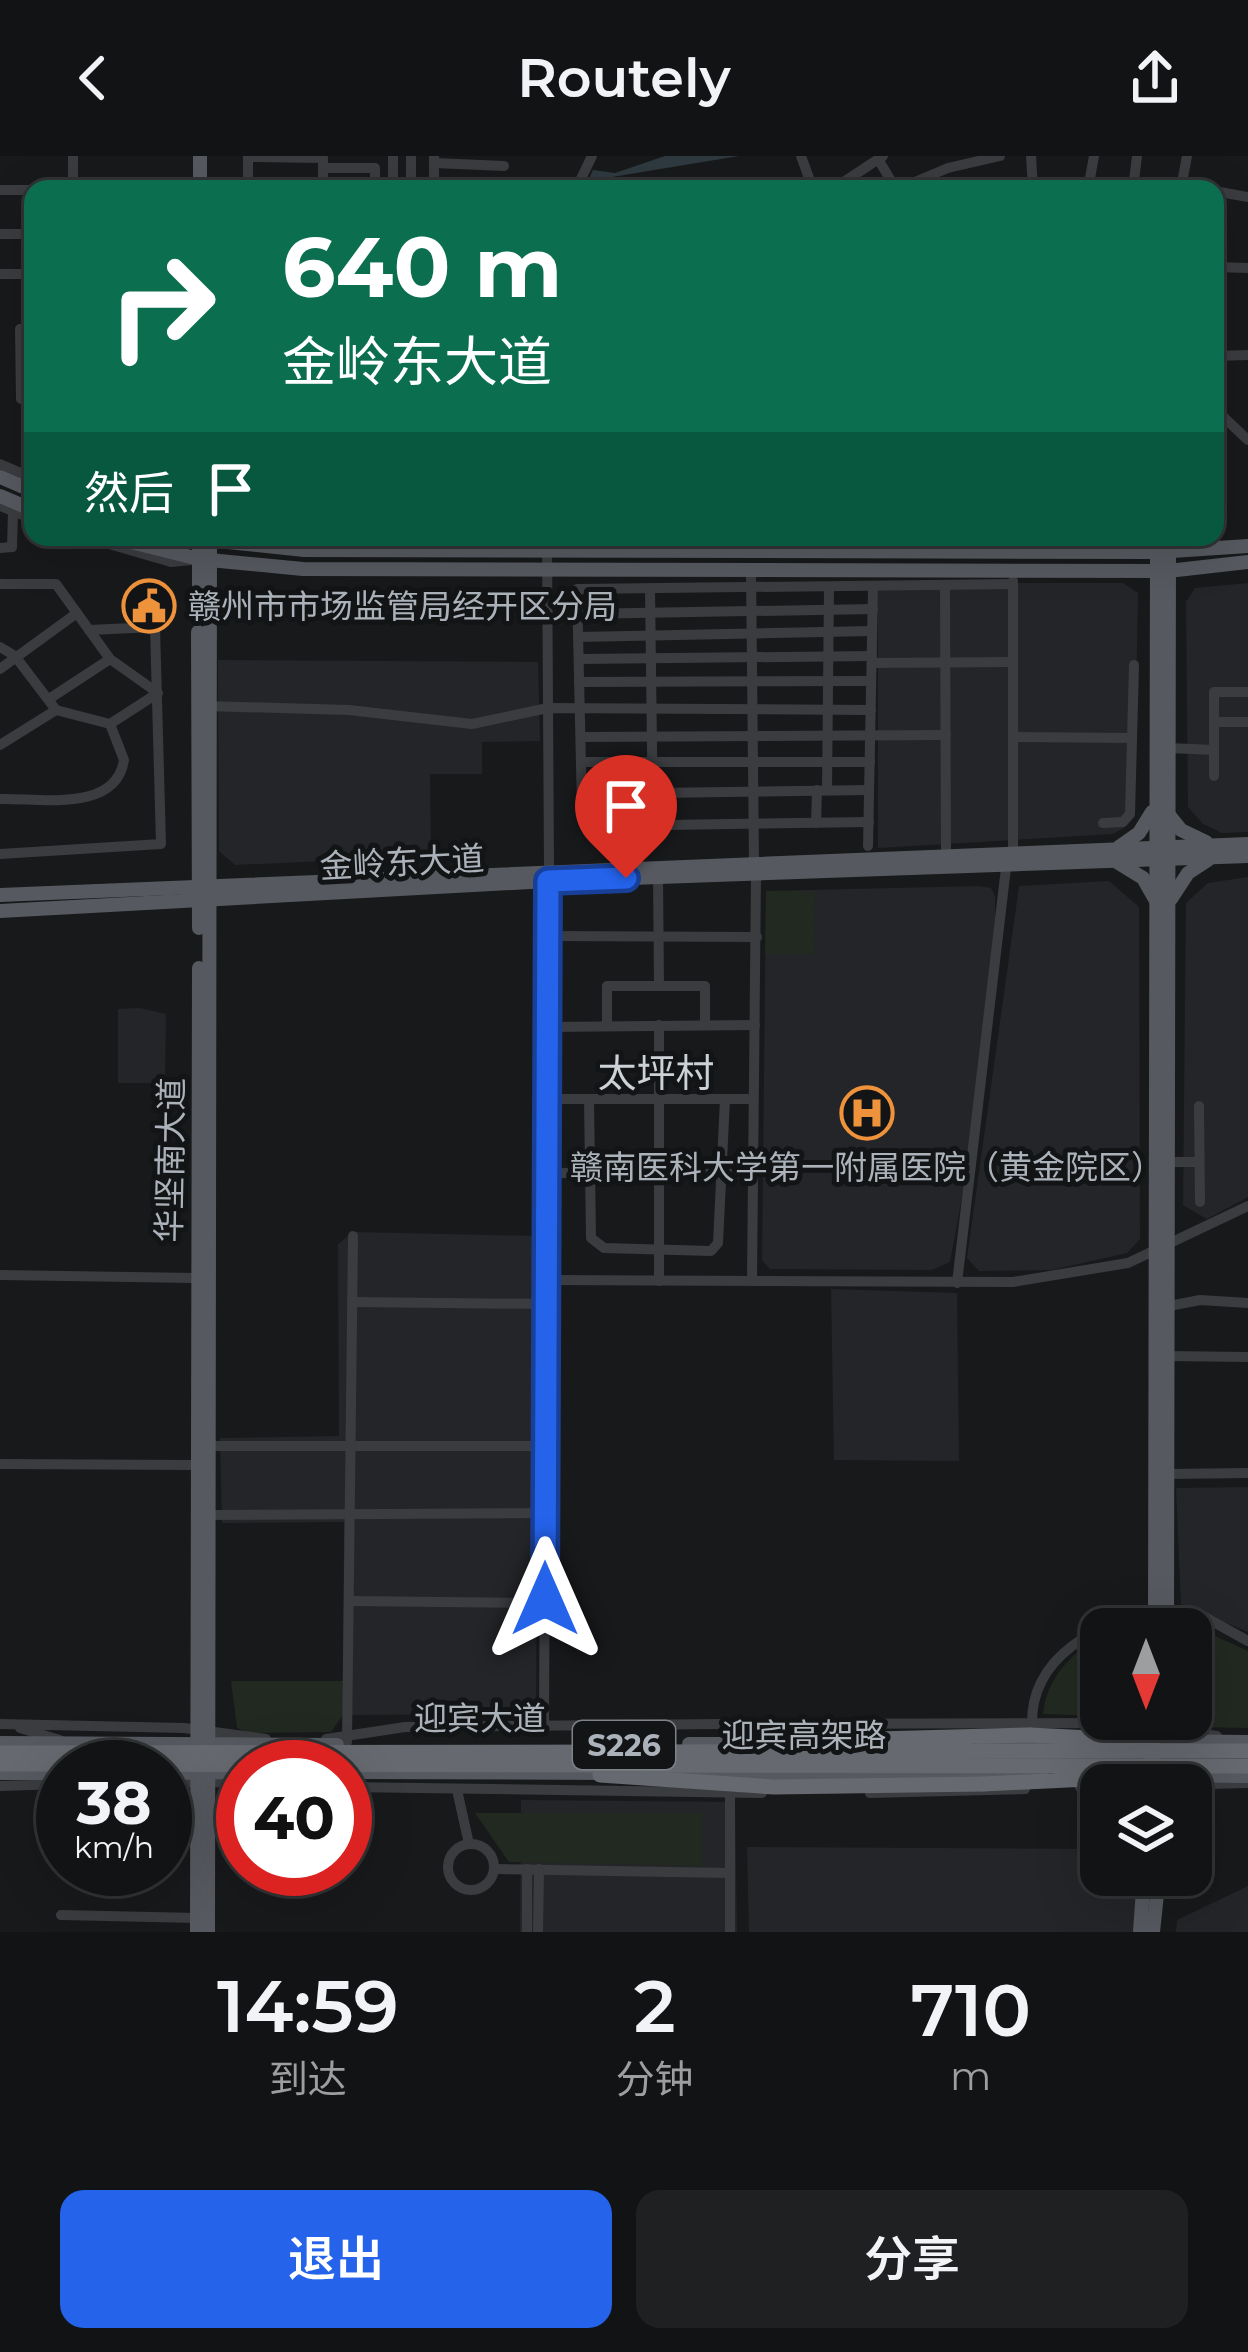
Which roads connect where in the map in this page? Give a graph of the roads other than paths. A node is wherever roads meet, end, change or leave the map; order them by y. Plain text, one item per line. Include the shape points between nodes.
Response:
1 (1000, 156) edge
2 (880, 158) edge
3 (434, 159) edge
4 (504, 166) dead end
5 (323, 168) junction
6 (248, 180) edge
7 (323, 180) edge
8 (375, 180) edge
9 (847, 180) edge
10 (918, 180) edge
11 (24, 329) edge
12 (24, 399) edge
13 (1224, 417) edge
14 (1248, 440) edge
15 (0, 506) edge
16 (14, 512) junction
17 (24, 513) edge
18 (119, 546) edge
19 (144, 546) edge
20 (203, 546) edge
21 (244, 546) edge
22 (299, 546) edge
23 (547, 546) edge
24 (1042, 546) edge
25 (1248, 546) edge
26 (250, 547) joint
27 (0, 548) edge
28 (158, 550) junction
29 (1163, 552) junction
30 (204, 559) junction
31 (179, 562) junction
32 (1248, 562) edge
33 (248, 564) junction
34 (751, 569) junction
35 (1162, 570) junction
36 (546, 572) junction
37 (1013, 576) junction
38 (0, 584) edge
39 (945, 585) junction
40 (650, 588) junction
41 (750, 588) junction
42 (829, 588) junction
43 (873, 588) junction
44 (204, 590) junction
45 (829, 609) junction
46 (872, 609) junction
47 (750, 611) junction
48 (76, 613) junction
49 (650, 613) junction
50 (578, 614) junction
51 (89, 631) junction
52 (872, 631) junction
53 (828, 632) junction
54 (750, 634) junction
55 (650, 636) junction
56 (578, 637) junction
57 (0, 647) edge
58 (15, 656) junction
59 (828, 656) junction
60 (750, 657) junction
61 (650, 658) junction
62 (110, 659) junction
63 (579, 659) junction
64 (872, 660) junction
65 (1013, 662) junction
66 (946, 663) junction
67 (1134, 665) dead end
68 (0, 669) edge
69 (871, 680) junction
70 (751, 681) junction
71 (828, 681) junction
72 (579, 682) junction
73 (651, 682) junction
74 (1248, 692) edge
75 (158, 693) junction
76 (52, 705) junction
77 (202, 706) junction
78 (751, 706) junction
79 (548, 708) junction
80 (580, 708) junction
81 (652, 708) junction
82 (827, 708) junction
83 (871, 710) junction
84 (1214, 722) junction
85 (1248, 722) edge
86 (110, 724) junction
87 (946, 735) junction
88 (581, 737) junction
89 (652, 737) junction
90 (751, 737) junction
91 (827, 737) junction
92 (871, 737) junction
93 (1013, 737) junction
94 (1132, 738) junction
95 (0, 745) edge
96 (1169, 748) junction
97 (1214, 750) junction
98 (1155, 759) junction
99 (1132, 760) junction
100 (581, 762) junction
101 (652, 762) junction
102 (751, 762) junction
103 (827, 762) junction
104 (870, 762) junction
105 (1214, 776) dead end
106 (822, 790) junction
107 (869, 790) junction
108 (752, 791) junction
109 (652, 793) junction
110 (582, 794) junction
111 (0, 799) edge
112 (1155, 801) junction
113 (1168, 814) junction
114 (816, 823) junction
115 (869, 823) junction
116 (1102, 823) dead end
117 (752, 824) junction
118 (653, 825) junction
119 (1248, 844) edge
120 (868, 846) dead end
121 (1219, 851) junction
122 (1162, 853) junction
123 (0, 854) edge
124 (1114, 854) junction
125 (203, 855) junction
126 (1248, 856) edge
127 (946, 858) junction
128 (1010, 861) junction
129 (755, 868) junction
130 (549, 875) junction
131 (658, 876) junction
132 (252, 892) junction
133 (0, 895) edge
134 (204, 895) junction
135 (161, 897) junction
136 (1162, 909) junction
137 (0, 911) edge
138 (204, 934) junction
139 (548, 936) junction
140 (659, 936) junction
141 (758, 937) junction
142 (659, 985) junction
143 (607, 1025) junction
144 (659, 1025) junction
145 (705, 1025) junction
146 (755, 1025) junction
147 (548, 1027) junction
148 (547, 1099) junction
149 (659, 1099) junction
150 (725, 1099) junction
151 (753, 1099) junction
152 (590, 1100) junction
153 (1199, 1106) dead end
154 (1168, 1162) junction
155 (1199, 1162) junction
156 (547, 1173) junction
157 (591, 1174) junction
158 (659, 1174) junction
159 (722, 1174) junction
160 (752, 1174) junction
161 (1200, 1202) dead end
162 (1248, 1205) edge
163 (353, 1236) dead end
164 (659, 1248) junction
165 (1160, 1249) junction
166 (0, 1275) edge
167 (195, 1278) junction
168 (546, 1280) junction
169 (752, 1280) junction
170 (659, 1281) junction
171 (957, 1283) junction
172 (352, 1302) junction
173 (1248, 1303) edge
174 (546, 1304) junction
175 (1165, 1307) junction
176 (1166, 1356) junction
177 (1248, 1357) edge
178 (351, 1444) junction
179 (209, 1446) junction
180 (546, 1446) junction
181 (0, 1464) edge
182 (195, 1465) junction
183 (1248, 1472) edge
184 (1168, 1474) junction
185 (350, 1512) junction
186 (545, 1513) junction
187 (209, 1515) junction
188 (349, 1601) junction
189 (526, 1603) dead end
190 (1161, 1608) edge
191 (1161, 1608) edge
192 (1212, 1621) edge
193 (1080, 1641) edge
194 (1248, 1641) edge
195 (3, 1724) edge
196 (544, 1727) junction
197 (1031, 1729) junction
198 (1080, 1729) edge
199 (1080, 1731) edge
200 (202, 1736) junction
201 (1212, 1736) edge
202 (1212, 1738) edge
203 (59, 1740) edge
204 (126, 1740) edge
205 (299, 1740) edge
206 (348, 1740) edge
207 (356, 1740) edge
208 (372, 1742) edge
209 (0, 1743) edge
210 (36, 1743) edge
211 (1248, 1743) edge
212 (0, 1753) edge
213 (547, 1754) junction
214 (405, 1765) junction
215 (1248, 1766) edge
216 (192, 1767) edge
217 (36, 1772) edge
218 (372, 1772) edge
219 (216, 1776) edge
220 (1, 1777) edge
221 (192, 1777) edge
222 (202, 1778) junction
223 (192, 1779) edge
224 (216, 1779) edge
225 (1080, 1780) edge
226 (36, 1781) edge
227 (1212, 1781) edge
228 (1243, 1781) edge
229 (1080, 1782) edge
230 (1080, 1787) edge
231 (372, 1788) edge
232 (457, 1790) junction
233 (730, 1792) junction
234 (470, 1844) junction
235 (494, 1869) junction
236 (533, 1869) junction
237 (728, 1873) junction
238 (1143, 1896) edge
239 (1157, 1896) edge
240 (61, 1915) dead end
241 (108, 1918) junction
242 (197, 1925) edge
243 (108, 1932) edge
244 (208, 1932) edge
245 (527, 1932) edge
246 (538, 1932) edge
247 (730, 1932) edge
248 (1140, 1932) edge
249 (1153, 1932) edge

1 - 10 street
2 - 9 street
3 - 4 street
5 - 6 street via 323,158 248,157
5 - 7 street
5 - 8 street via 375,168
11 - 12 street
13 - 14 street
15 - 16 street
16 - 17 street
16 - 27 street via 12,548
18 - 31 street
19 - 28 main road
20 - 30 main road, 华坚南大道
21 - 26 main road
22 - 26 main road
23 - 36 street
24 - 29 main road
25 - 29 main road
28 - 30 main road
28 - 31 main road
29 - 35 main road
30 - 31 street
30 - 33 main road
30 - 44 main road, 华坚南大道
31 - 44 main road
32 - 35 main road
33 - 36 main road
33 - 44 main road via 226,569
34 - 36 main road
34 - 37 main road
34 - 41 street
35 - 37 main road
35 - 96 main road
35 - 98 main road
36 - 79 street
37 - 39 street
37 - 65 street
38 - 48 street via 56,584
39 - 43 street
39 - 66 street
40 - 41 street
40 - 49 street
40 - 50 street via 577,589
41 - 42 street
41 - 47 street
42 - 43 street
42 - 45 street
43 - 46 street
44 - 77 main road, 华坚南大道
45 - 46 street
45 - 47 street
45 - 53 street
46 - 52 street
47 - 49 street
47 - 54 street
48 - 51 street
48 - 58 street
49 - 50 street
49 - 55 street
50 - 56 street
51 - 62 street
51 - 75 street via 155,627
52 - 53 street
52 - 64 street
53 - 54 street
53 - 59 street
54 - 55 street
54 - 60 street
55 - 56 street
55 - 61 street
56 - 63 street
57 - 58 street
58 - 68 street
58 - 76 street
59 - 60 street
59 - 64 street
59 - 71 street
60 - 61 street
60 - 70 street
61 - 63 street
61 - 73 street
62 - 75 street
62 - 76 street
63 - 72 street
64 - 66 street
64 - 69 street
65 - 66 street
65 - 93 street
66 - 87 street
67 - 94 street
69 - 71 street
69 - 83 street
70 - 71 street
70 - 73 street
70 - 78 street
71 - 82 street
72 - 73 street
72 - 80 street
73 - 81 street
74 - 84 street via 1214,692
75 - 86 street
75 - 123 street via 161,844
76 - 86 street
76 - 95 street
77 - 79 street via 472,724
77 - 125 main road, 华坚南大道
78 - 81 street
78 - 82 street
78 - 90 street
79 - 80 street
79 - 130 street
80 - 81 street
80 - 88 street
81 - 89 street
82 - 83 street
82 - 91 street
83 - 92 street
84 - 85 street
84 - 97 street
86 - 111 street via 124,760 106,792
87 - 92 street
87 - 127 street
88 - 89 street
88 - 100 street
89 - 90 street
89 - 101 street
90 - 91 street
90 - 102 street
91 - 92 street
91 - 103 street
92 - 104 street
93 - 94 street
93 - 128 street
94 - 99 street
96 - 97 street
96 - 113 main road
97 - 105 street
98 - 99 street
98 - 112 main road
99 - 116 street via 1130,814
100 - 101 street
100 - 110 street
101 - 102 street
101 - 109 street
102 - 103 street
102 - 108 street
103 - 104 street
103 - 106 street
104 - 107 street
106 - 107 street
106 - 108 street
106 - 114 street
107 - 115 street
108 - 109 street
108 - 117 street
109 - 110 street
109 - 118 street
110 - 118 street via 582,809 598,826
112 - 122 main road
112 - 124 main road via 1144,827
113 - 121 main road
113 - 122 main road
114 - 115 street
114 - 117 street
115 - 120 street
117 - 118 street
117 - 129 street
119 - 121 main road
121 - 122 main road, 金岭东大道
121 - 126 main road
121 - 136 main road via 1182,878
122 - 124 main road, 金岭东大道
122 - 136 main road
124 - 128 main road, 金岭东大道
124 - 136 main road via 1143,878
125 - 132 main road
125 - 134 main road, 华坚南大道
125 - 135 main road
127 - 128 main road, 金岭东大道
127 - 129 main road, 金岭东大道
128 - 129 main road, 金岭东大道
128 - 171 street
129 - 130 main road, 金岭东大道
129 - 131 main road, 金岭东大道
129 - 141 street
130 - 131 main road, 金岭东大道
130 - 132 main road, 金岭东大道
130 - 139 street
131 - 140 street
132 - 134 main road, 金岭东大道
132 - 138 main road
133 - 135 main road, 金岭东大道
134 - 135 main road, 金岭东大道
134 - 138 main road, 华坚南大道
135 - 137 main road, 金岭东大道
135 - 138 main road
136 - 154 main road
136 - 165 main road
138 - 167 main road, 华坚南大道
138 - 179 main road, 华坚南大道
139 - 140 street
139 - 147 street
140 - 141 street
140 - 142 street
141 - 146 street
142 - 143 street via 607,986
142 - 145 street via 705,986
143 - 144 street
143 - 147 street
144 - 145 street
144 - 149 street
145 - 146 street
146 - 151 street
147 - 148 street
148 - 152 street
148 - 156 street
149 - 150 street
149 - 152 street
149 - 158 street
150 - 151 street
150 - 159 street
151 - 160 street
152 - 157 street
153 - 155 street
154 - 155 street
154 - 165 main road
155 - 161 street
156 - 157 street
156 - 168 street
157 - 158 street
157 - 164 street via 591,1238 604,1248
158 - 159 street
158 - 164 street
159 - 160 street
159 - 164 street via 718,1244 711,1251
160 - 169 street
162 - 165 street
163 - 172 street
164 - 170 street
165 - 171 street via 1094,1273
165 - 175 main road
165 - 190 main road
166 - 167 street
167 - 182 main road, 华坚南大道
168 - 170 street
168 - 174 street
169 - 170 street
169 - 171 street
172 - 174 street
172 - 178 street
173 - 175 street
174 - 180 street
175 - 176 main road
176 - 177 street
176 - 184 main road
178 - 179 street
178 - 180 street
178 - 185 street
179 - 187 main road, 华坚南大道
180 - 186 street
181 - 182 street
182 - 200 main road, 华坚南大道
183 - 184 street
184 - 191 main road
185 - 186 street
185 - 187 street
185 - 188 street
186 - 196 street
187 - 200 main road, 华坚南大道
188 - 189 street
188 - 206 street
192 - 194 street
193 - 197 street via 1056,1658 1032,1705
195 - 200 street
195 - 203 street
196 - 197 street
196 - 207 street via 405,1727
197 - 198 highway
197 - 213 highway, bridge
199 - 208 main road, 迎宾大道 / S226
200 - 204 main road, 迎宾大道 / S226
200 - 205 main road, 迎宾大道 / S226
200 - 222 main road, 华坚南大道
201 - 211 street
202 - 211 main road, 迎宾大道 / S226
209 - 210 main road, 迎宾大道 / S226
211 - 213 highway, 迎宾高架路, bridge
212 - 213 highway, 迎宾高架路, bridge
214 - 215 highway, 迎宾高架路, bridge
214 - 216 highway, 迎宾高架路, bridge
214 - 229 highway, bridge via 774,1786
217 - 220 highway, 迎宾高架路, bridge
218 - 225 main road, 迎宾大道 / S226
219 - 222 main road
220 - 226 street
221 - 222 main road
222 - 223 street
222 - 224 street
222 - 242 main road
222 - 244 main road
227 - 228 main road, 迎宾大道 / S226
230 - 233 street
231 - 232 street
232 - 233 street
232 - 234 street
233 - 237 street
234 - 235 street via 485,1848
234 - 235 street via 448,1862 455,1884 480,1889
235 - 236 street
236 - 237 street
236 - 245 street
236 - 246 street
237 - 247 street
238 - 248 main road
239 - 249 main road
240 - 241 street
241 - 242 street
241 - 243 street

